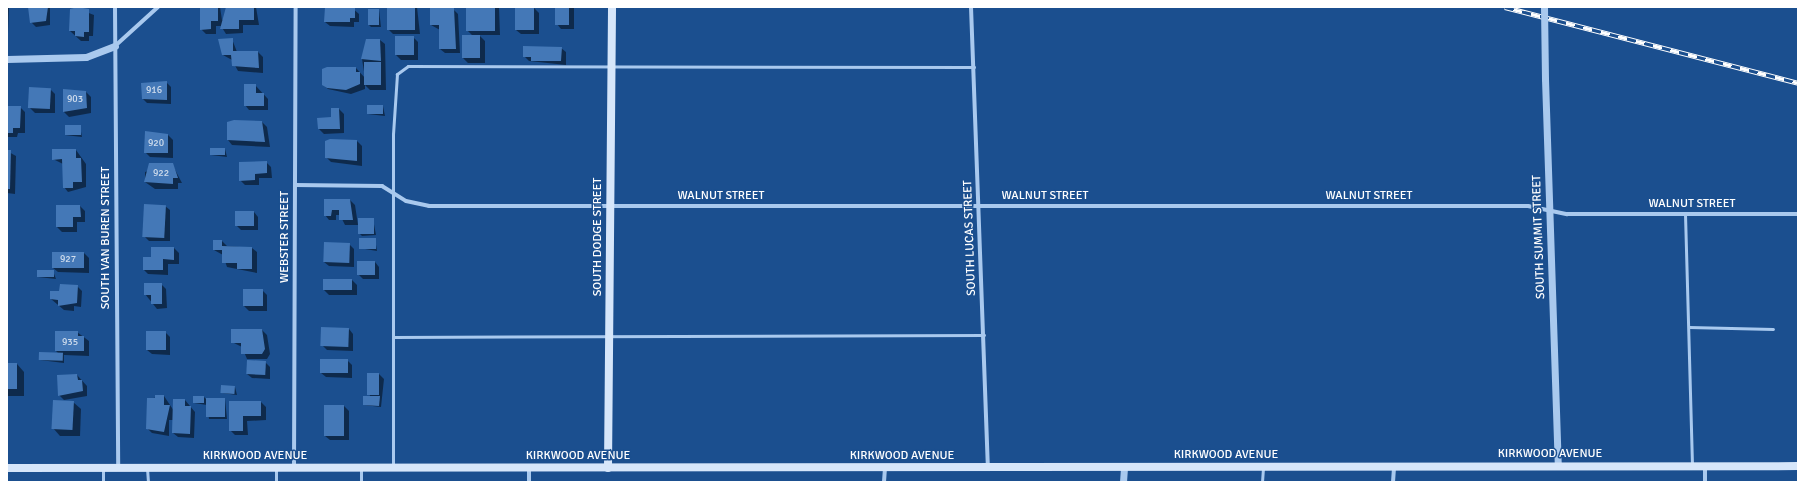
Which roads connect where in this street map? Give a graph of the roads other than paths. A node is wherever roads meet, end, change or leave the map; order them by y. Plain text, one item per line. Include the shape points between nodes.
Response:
1 (115, 7) edge
2 (158, 7) edge
3 (296, 7) edge
4 (612, 7) edge
5 (971, 7) edge
6 (1544, 7) edge
7 (115, 46) junction
8 (7, 59) edge
9 (611, 66) junction
10 (974, 67) junction
11 (296, 185) junction
12 (394, 193) junction
13 (610, 206) junction
14 (979, 206) junction
15 (1549, 211) junction
16 (1685, 214) junction
17 (1798, 214) edge
18 (1689, 327) junction
19 (1774, 329) dead end
20 (984, 335) junction
21 (609, 336) junction
22 (393, 337) junction
23 (1558, 466) junction
24 (1692, 466) junction
25 (1705, 466) junction
26 (1798, 466) edge
27 (1263, 467) junction
28 (1394, 467) junction
29 (7, 468) edge
30 (103, 468) junction
31 (118, 468) junction
32 (147, 468) junction
33 (276, 468) junction
34 (294, 468) junction
35 (361, 468) junction
36 (393, 468) junction
37 (529, 468) junction
38 (608, 468) junction
39 (885, 468) junction
40 (988, 468) junction
41 (1124, 468) junction
42 (103, 482) edge
43 (148, 482) edge
44 (276, 482) edge
45 (361, 482) edge
46 (529, 482) edge
47 (884, 482) edge
48 (1123, 482) edge
49 (1262, 482) edge
50 (1393, 482) edge
51 (1705, 482) edge

1 - 7 street, SOUTH VAN BUREN STREET
2 - 7 street
3 - 11 street, WEBSTER STREET
4 - 9 main road, SOUTH DODGE STREET
5 - 10 street, SOUTH LUCAS STREET
6 - 15 street, SOUTH SUMMIT STREET, bridge
7 - 8 street via 86,57
7 - 31 street, SOUTH VAN BUREN STREET
9 - 10 lane
9 - 12 lane via 408,66 397,74
9 - 13 main road, SOUTH DODGE STREET
10 - 14 street, SOUTH LUCAS STREET
11 - 12 street, WALNUT STREET via 382,186
11 - 34 street, WEBSTER STREET
12 - 13 street, WALNUT STREET via 406,201 429,206
12 - 22 lane
13 - 14 street, WALNUT STREET
13 - 21 main road, SOUTH DODGE STREET
14 - 15 street, WALNUT STREET via 1528,206
14 - 20 street, SOUTH LUCAS STREET
15 - 16 street, WALNUT STREET via 1567,214
15 - 23 street, SOUTH SUMMIT STREET
16 - 17 street, WALNUT STREET
16 - 18 lane
18 - 19 lane
18 - 24 lane
20 - 21 lane
20 - 40 street, SOUTH LUCAS STREET
21 - 22 lane
21 - 38 main road, SOUTH DODGE STREET
22 - 36 lane
23 - 24 main road, KIRKWOOD AVENUE
23 - 28 main road, KIRKWOOD AVENUE
24 - 25 main road, KIRKWOOD AVENUE
25 - 26 main road, KIRKWOOD AVENUE
25 - 51 street
27 - 28 main road, KIRKWOOD AVENUE
27 - 41 main road, KIRKWOOD AVENUE
27 - 49 lane
28 - 50 street
29 - 30 main road, KIRKWOOD AVENUE
30 - 31 main road, KIRKWOOD AVENUE
30 - 42 lane
31 - 32 main road, KIRKWOOD AVENUE
32 - 33 main road, KIRKWOOD AVENUE
32 - 43 lane
33 - 34 main road, KIRKWOOD AVENUE
33 - 44 lane
34 - 35 main road, KIRKWOOD AVENUE
35 - 36 main road, KIRKWOOD AVENUE
35 - 45 lane
36 - 37 main road, KIRKWOOD AVENUE
37 - 38 main road, KIRKWOOD AVENUE
37 - 46 street
38 - 39 main road, KIRKWOOD AVENUE
39 - 40 main road, KIRKWOOD AVENUE
39 - 47 street
40 - 41 main road, KIRKWOOD AVENUE
41 - 48 street

